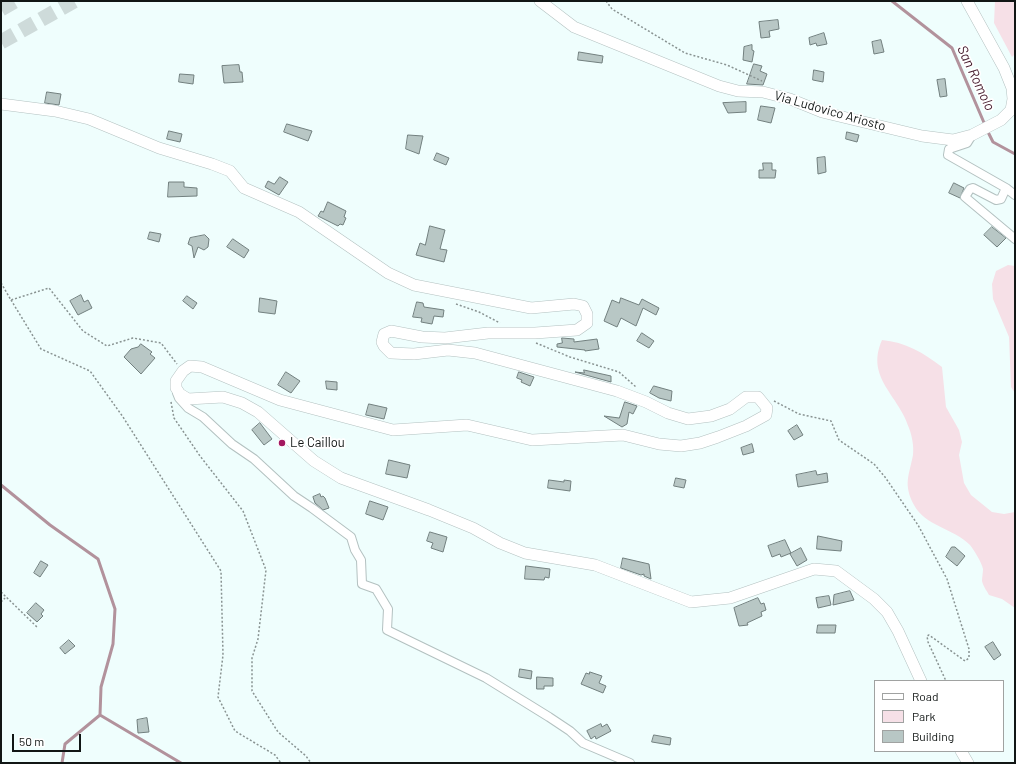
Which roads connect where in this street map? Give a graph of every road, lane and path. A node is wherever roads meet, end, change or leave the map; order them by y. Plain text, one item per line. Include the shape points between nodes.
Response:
1 (540, 1) edge
2 (606, 1) edge
3 (967, 1) edge
4 (762, 81) dead end
5 (1, 104) edge
6 (972, 135) junction
7 (1006, 188) junction
8 (1015, 195) edge
9 (1015, 239) edge
10 (1, 283) edge
11 (11, 300) junction
12 (452, 303) dead end
13 (503, 324) dead end
14 (532, 333) junction
15 (183, 371) junction
16 (640, 390) dead end
17 (173, 393) junction
18 (765, 403) junction
19 (1, 592) edge
20 (6, 597) junction
21 (1, 602) edge
22 (37, 627) dead end
23 (921, 680) edge
24 (946, 680) edge
25 (962, 752) edge
26 (281, 763) edge
27 (311, 763) edge
28 (630, 763) edge
29 (968, 763) edge

1 - 6 street, Via Ludovico Ariosto via 574,27 719,86 738,91 763,92 822,112 922,136 953,140
2 - 4 path via 612,9 686,53 727,65
3 - 6 street, Via Ludovico Ariosto via 982,25 1012,88 1013,98 1011,110 1001,120
5 - 14 street via 55,111 88,119 159,148 230,171 244,188 299,212 388,273 414,285 531,308 574,304 583,306 587,323 577,330
6 - 7 street via 967,143 949,149 948,155
7 - 8 street
7 - 9 street via 1001,199 996,200 973,188 965,197
10 - 11 path
11 - 15 path via 49,288 83,331 107,346 133,338 161,343
11 - 26 path via 41,349 90,371 123,417 221,571 223,655 218,697 235,731 275,755
12 - 13 path
14 - 16 path via 528,340 570,357 619,372
14 - 18 street via 488,333 445,338 391,331 384,334 382,342 391,353 414,354 448,350 476,353 617,392 646,402 668,414 688,419 711,416 730,409 746,397 758,397
15 - 17 street via 176,381
15 - 18 street via 190,366 202,367 280,400 393,430 467,425 532,440 623,435 659,444 681,446 700,443 746,426 766,415
17 - 23 street via 188,399 223,397 242,403 258,412 314,461 341,478 429,510 473,528 500,543 525,553 595,565 691,602 730,598 814,570 836,571 887,612
17 - 27 path via 174,418 243,511 266,570 258,639 252,658 252,691 278,732
17 - 28 street via 232,444 254,459 294,496 351,537 361,560 362,584 376,589 388,609 387,630 486,678 550,717 583,743
18 - 24 path via 776,400 798,414 831,421 839,440 874,464 886,477 918,525 947,579 969,649 970,658 965,661 927,636
19 - 20 path
20 - 21 path
20 - 22 path
25 - 29 street

